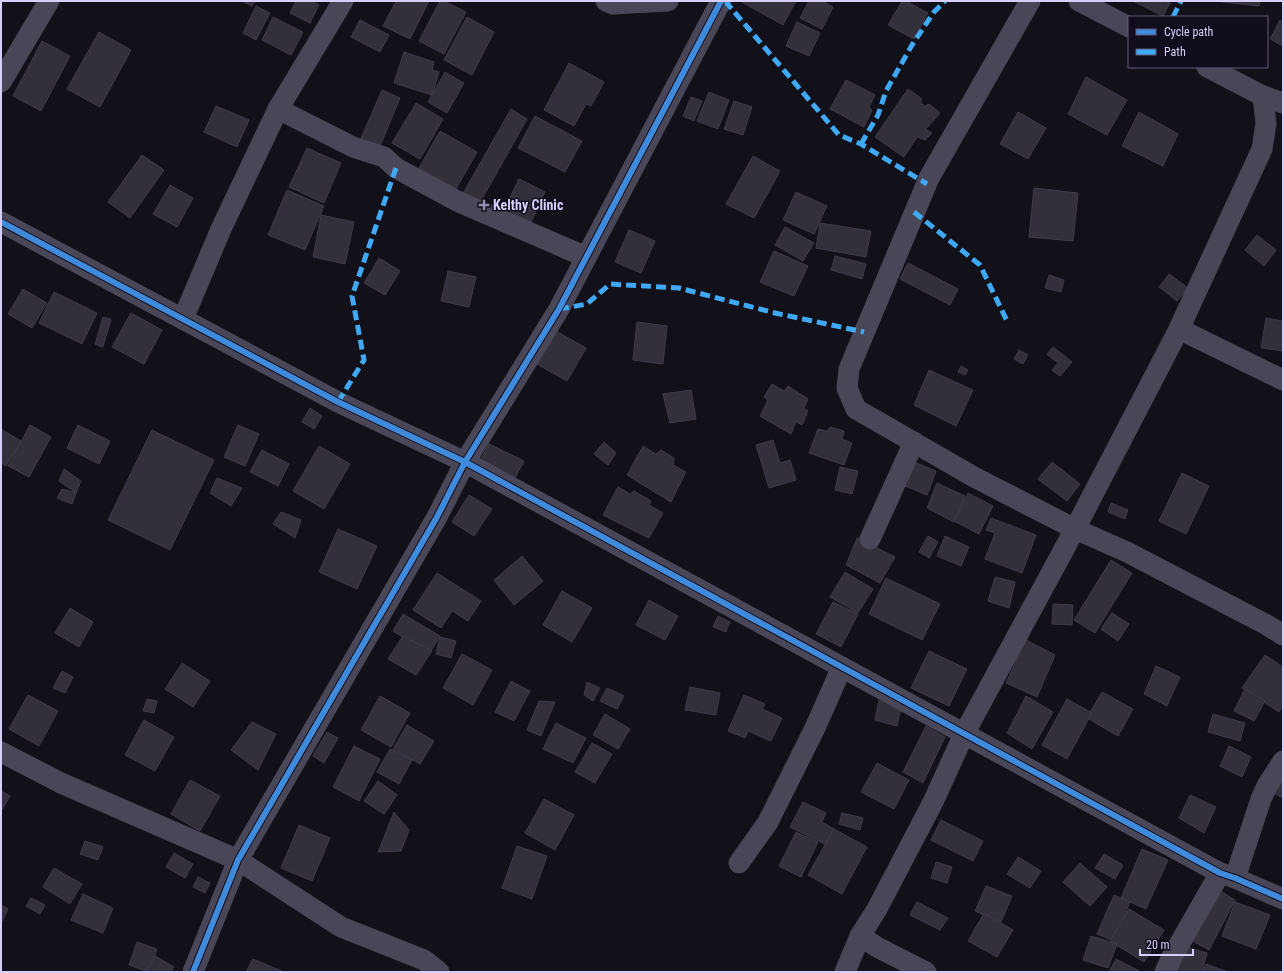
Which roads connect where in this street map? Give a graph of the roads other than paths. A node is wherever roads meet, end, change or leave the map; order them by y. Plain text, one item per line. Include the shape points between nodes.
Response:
1 (49, 1) edge
2 (343, 1) edge
3 (606, 1) edge
4 (668, 1) edge
5 (721, 1) edge
6 (1030, 1) edge
7 (1079, 1) edge
8 (1128, 26) edge
9 (1209, 68) edge
10 (1, 82) edge
11 (1263, 96) junction
12 (1283, 103) edge
13 (278, 109) junction
14 (1, 222) edge
15 (586, 258) junction
16 (183, 319) junction
17 (1179, 329) junction
18 (1283, 380) edge
19 (914, 442) junction
20 (465, 462) junction
21 (1075, 529) junction
22 (870, 539) dead end
23 (1283, 635) edge
24 (842, 667) junction
25 (964, 734) junction
26 (1, 752) edge
27 (1283, 761) edge
28 (238, 860) junction
29 (740, 863) dead end
30 (1227, 875) junction
31 (1283, 899) edge
32 (860, 936) junction
33 (193, 972) edge
34 (439, 972) edge
35 (845, 972) edge
36 (926, 972) edge
37 (1165, 972) edge

1 - 10 street
2 - 13 street
3 - 4 street via 613,4
5 - 15 street
6 - 19 street via 929,178 849,369 847,388 856,409
7 - 8 street
9 - 11 street
11 - 12 street
11 - 17 street via 1266,124 1262,149
13 - 15 street via 353,147 384,157 396,168 456,201
13 - 16 street
14 - 16 street
15 - 20 street via 559,309
16 - 20 street via 338,402
17 - 18 street
17 - 21 street
19 - 21 street via 974,477
19 - 22 street
20 - 24 street
20 - 28 street via 437,517
21 - 23 street via 1127,552
21 - 25 street
24 - 25 street
24 - 29 street via 768,822
25 - 30 street
25 - 32 street via 933,802 877,909
26 - 28 street via 61,783
27 - 30 street via 1267,786
28 - 33 street
28 - 34 street via 341,926 424,960
30 - 31 street
30 - 37 street via 1172,957
32 - 35 street
32 - 36 street

